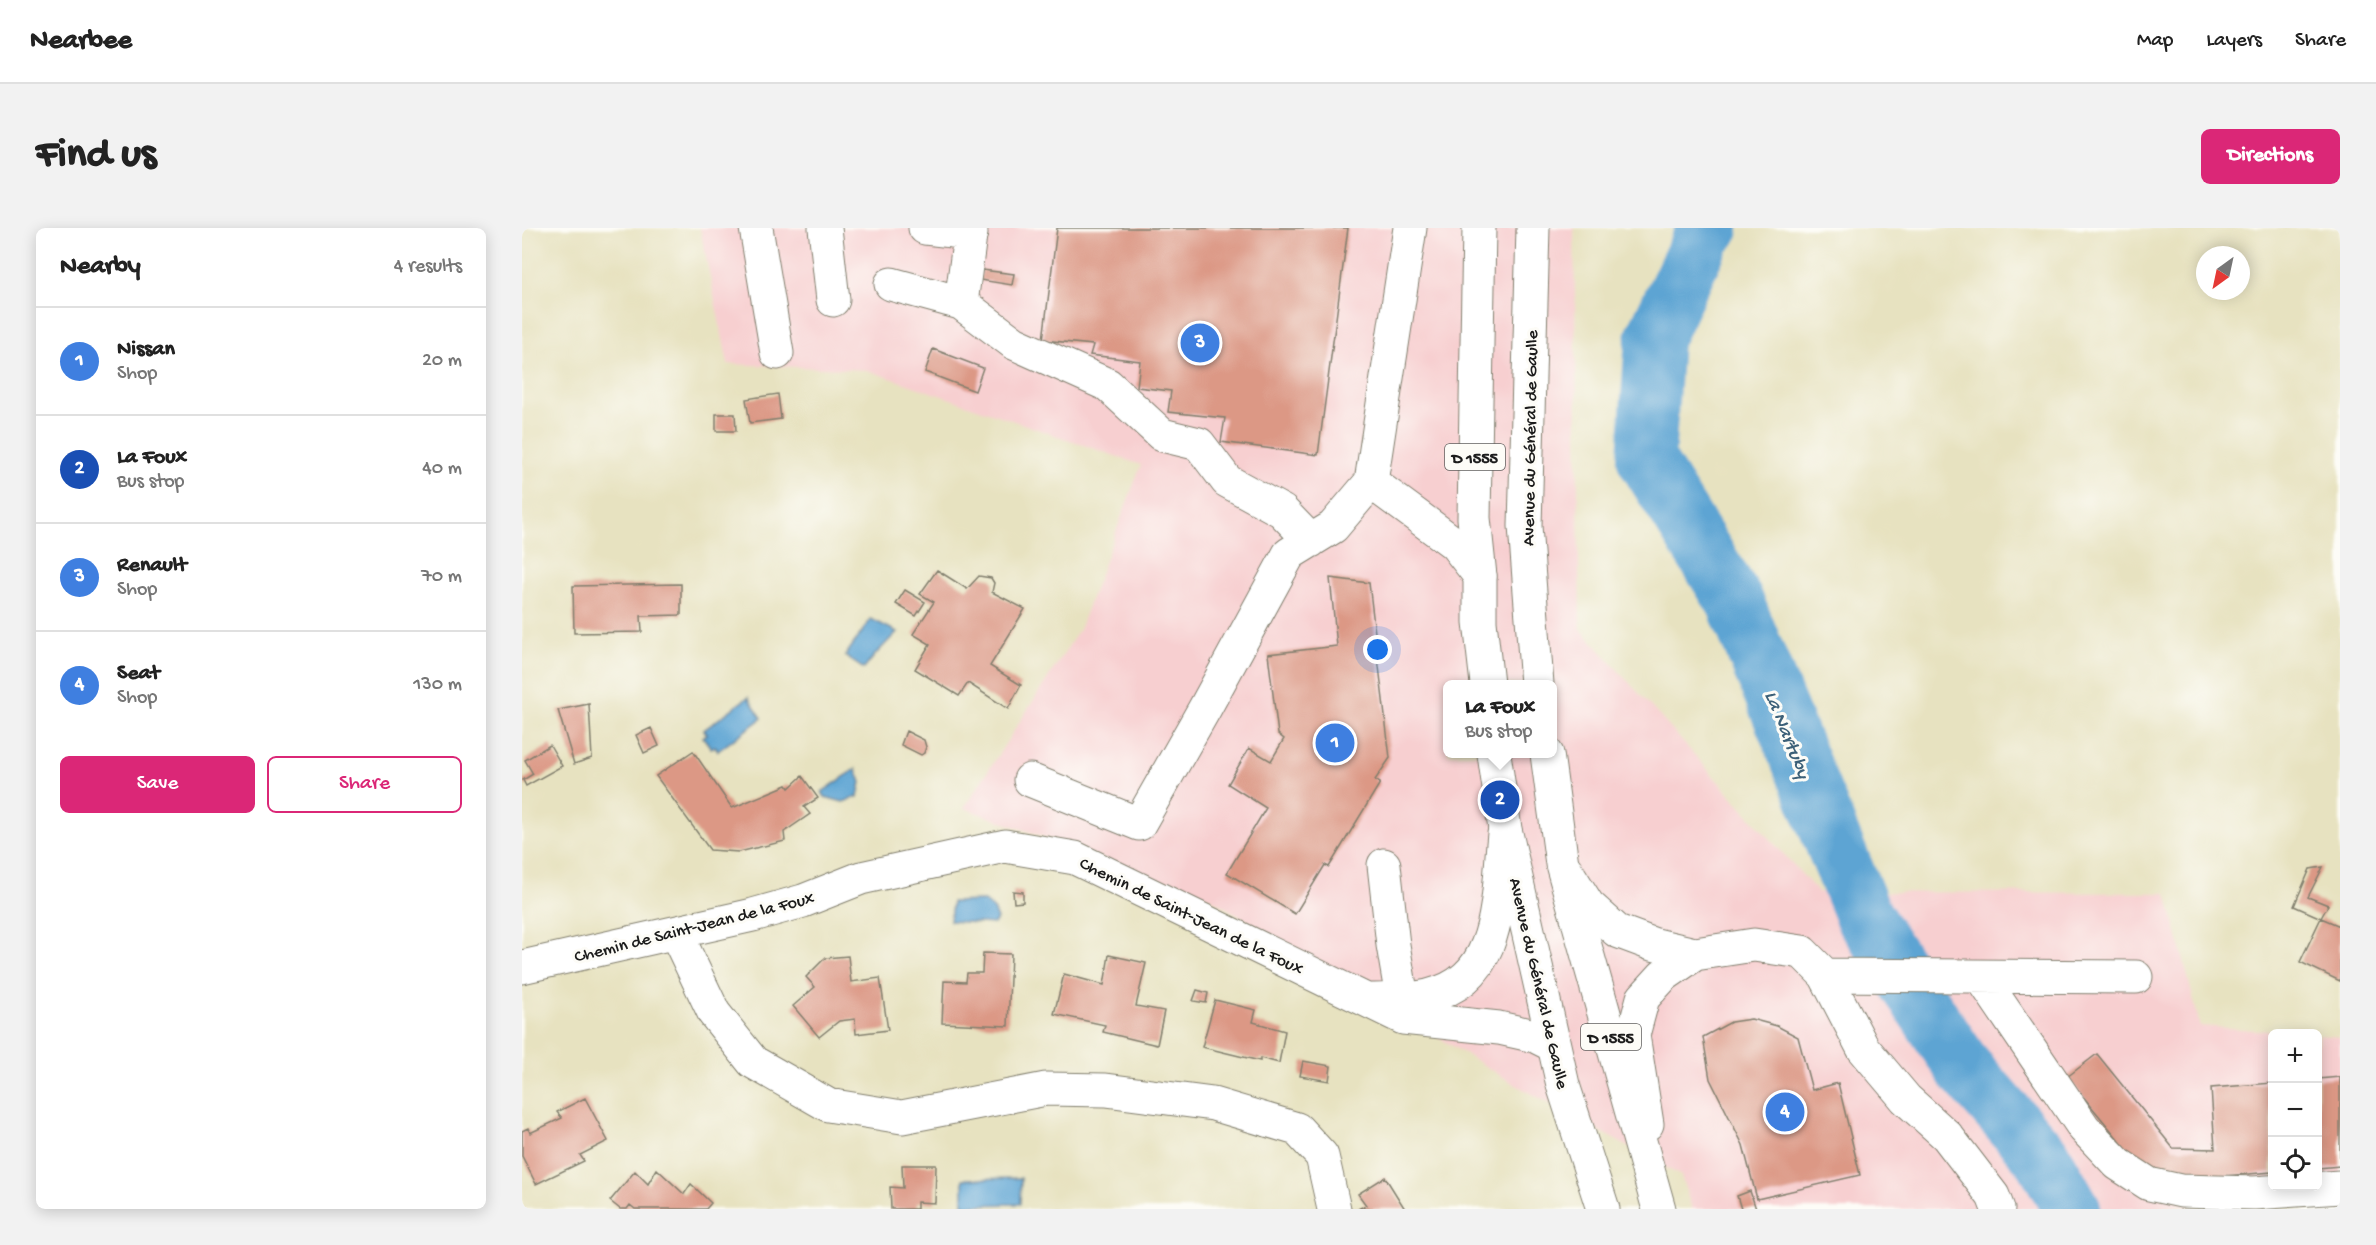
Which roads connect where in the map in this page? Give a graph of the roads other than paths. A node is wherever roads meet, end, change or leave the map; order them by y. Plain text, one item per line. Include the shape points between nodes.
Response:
1 (756, 228) edge
2 (825, 228) edge
3 (925, 228) edge
4 (1410, 228) edge
5 (1479, 228) edge
6 (1533, 228) edge
7 (971, 230) edge
8 (891, 284) dead end
9 (833, 300) dead end
10 (961, 303) junction
11 (777, 353) dead end
12 (1371, 482) junction
13 (1311, 541) junction
14 (1480, 576) junction
15 (1487, 680) edge
16 (1537, 680) edge
17 (1495, 758) edge
18 (1548, 758) edge
19 (1030, 780) dead end
20 (1504, 829) junction
21 (1563, 864) junction
22 (1384, 865) dead end
23 (676, 933) junction
24 (1695, 954) junction
25 (522, 967) edge
26 (1836, 975) junction
27 (1967, 977) junction
28 (2136, 977) dead end
29 (1402, 998) junction
30 (1367, 1001) junction
31 (1553, 1045) junction
32 (2340, 1187) edge
33 (1334, 1209) edge
34 (1603, 1209) edge
35 (1660, 1209) edge
36 (1998, 1209) edge

1 - 11 street
2 - 9 street
3 - 7 street
4 - 12 street
5 - 14 street, D 1555 via 1474,518
6 - 16 street, Avenue du Général de Gaulle / D 1555 via 1525,526
7 - 10 street
8 - 10 street
10 - 13 street via 1014,343 1108,385 1162,435 1199,444 1227,481 1282,512
12 - 13 street via 1333,527
12 - 14 street via 1455,544
13 - 19 street via 1289,554 1139,824
14 - 15 street, D 1555
17 - 20 street, Avenue du Général de Gaulle / D 1555
18 - 21 street, D 1555
20 - 29 street via 1492,934 1485,955 1472,973 1453,986 1428,996
20 - 31 street, Avenue du Général de Gaulle / D 1555
21 - 24 street via 1588,905 1617,931
21 - 35 street, D 1555
22 - 29 street
23 - 25 street, Chemin de Saint-Jean de la Foux
23 - 30 street, Chemin de Saint-Jean de la Foux via 803,901 861,878 1005,846 1075,858
23 - 33 street via 714,1012 753,1062 828,1105 902,1117 1046,1089 1106,1090 1213,1104 1297,1129 1322,1156
24 - 26 street via 1754,945 1802,952
24 - 35 street via 1663,976 1643,998 1633,1035
26 - 27 street
26 - 36 street via 1863,1048 1906,1099 1947,1136 1993,1196
27 - 28 street
27 - 32 street via 2084,1128 2118,1164 2149,1184 2212,1192
29 - 30 street
30 - 31 street, Chemin de Saint-Jean de la Foux via 1403,1018 1499,1028 1535,1036
31 - 34 street, Avenue du Général de Gaulle / D 1555

